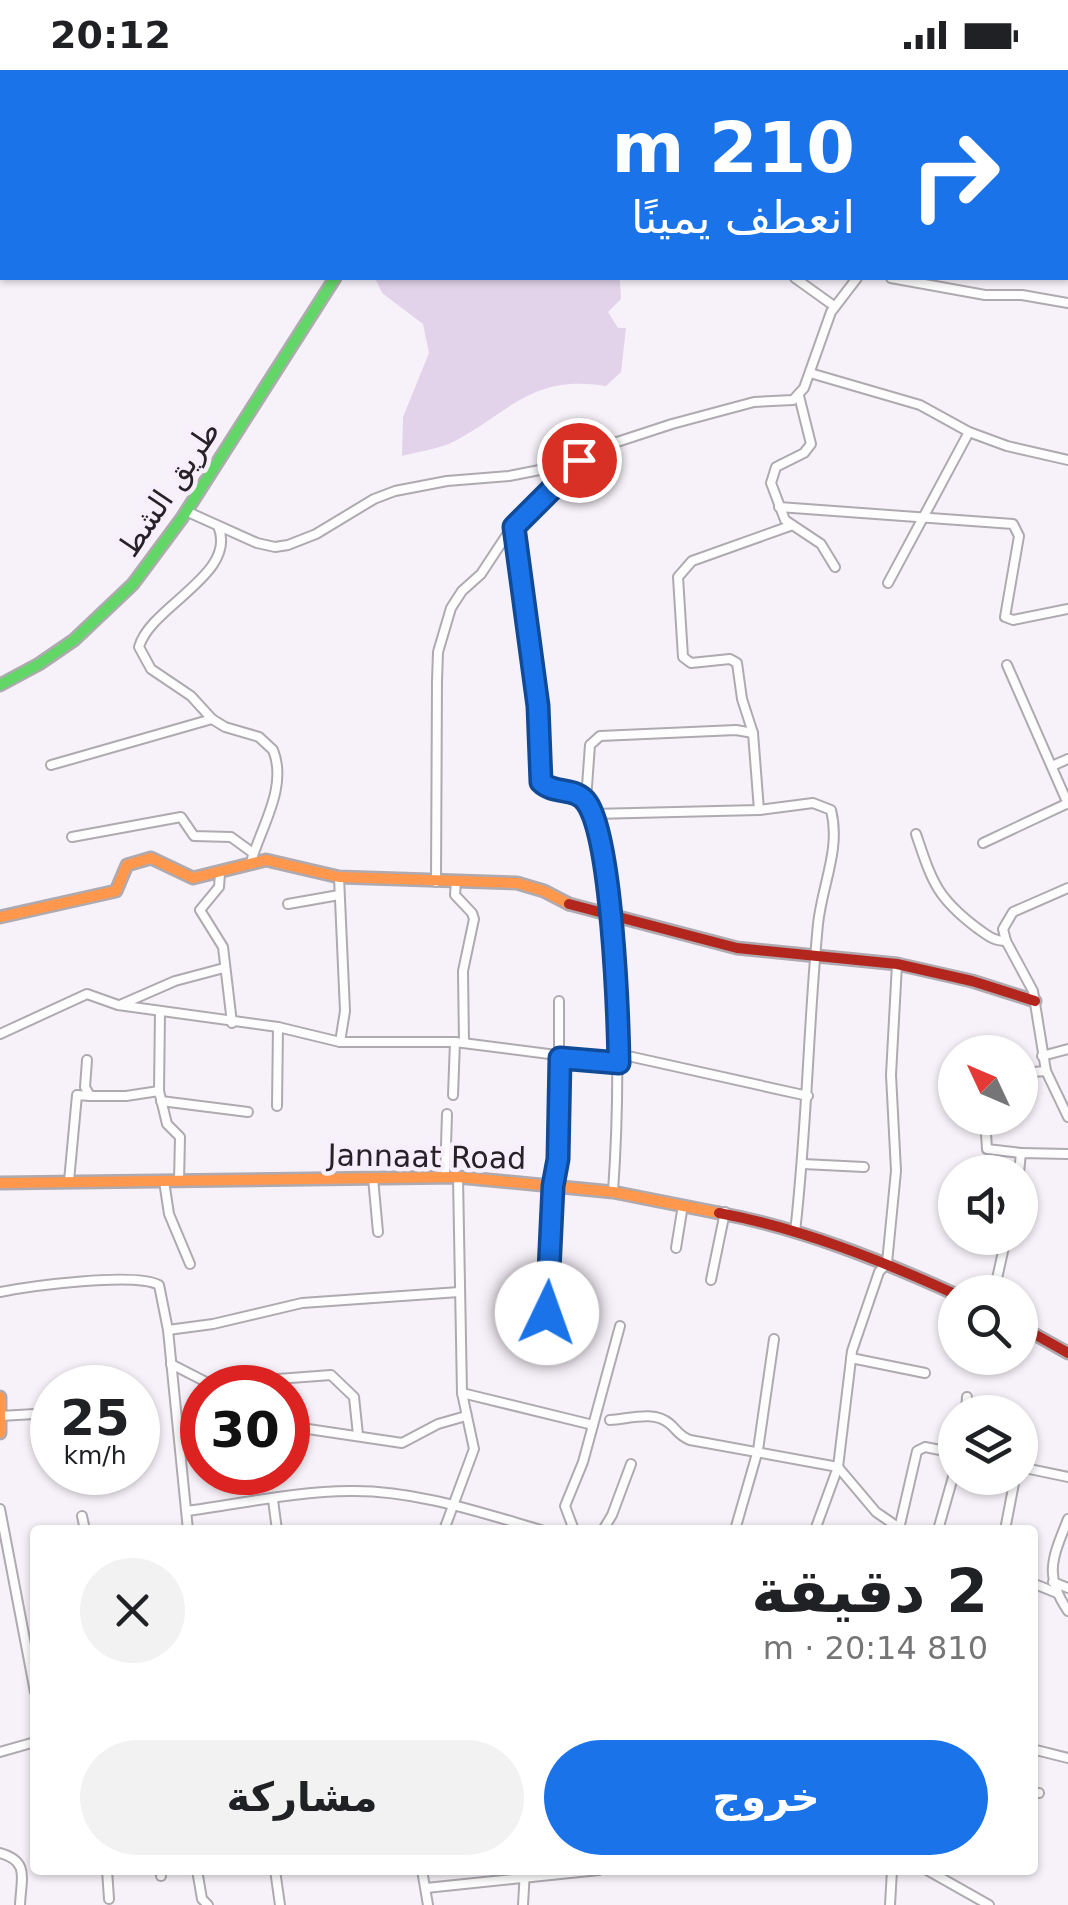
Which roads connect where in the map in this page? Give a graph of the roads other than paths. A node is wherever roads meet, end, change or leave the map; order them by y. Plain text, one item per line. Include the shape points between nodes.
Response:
1 (333, 280) edge
2 (799, 280) edge
3 (855, 280) edge
4 (902, 280) edge
5 (1068, 303) edge
6 (834, 306) junction
7 (810, 373) junction
8 (799, 396) junction
9 (970, 432) junction
10 (1068, 460) edge
11 (570, 464) junction
12 (779, 507) junction
13 (188, 512) junction
14 (924, 516) junction
15 (218, 526) junction
16 (790, 526) junction
17 (514, 527) junction
18 (836, 566) dead end
19 (888, 583) dead end
20 (1068, 609) edge
21 (1006, 665) dead end
22 (0, 684) edge
23 (212, 720) junction
24 (753, 733) junction
25 (1068, 759) edge
26 (51, 765) dead end
27 (1052, 766) junction
28 (586, 800) junction
29 (1068, 803) edge
30 (760, 810) junction
31 (592, 814) junction
32 (916, 834) dead end
33 (72, 837) dead end
34 (982, 843) dead end
35 (252, 858) junction
36 (220, 873) junction
37 (339, 877) junction
38 (456, 881) junction
39 (436, 882) junction
40 (1068, 888) edge
41 (339, 895) junction
42 (288, 904) dead end
43 (609, 912) junction
44 (0, 917) edge
45 (1006, 941) junction
46 (816, 956) junction
47 (897, 964) junction
48 (224, 968) junction
49 (559, 1001) dead end
50 (1035, 1001) junction
51 (118, 1006) junction
52 (160, 1012) junction
53 (232, 1023) junction
54 (278, 1028) junction
55 (0, 1034) edge
56 (340, 1042) junction
57 (460, 1042) junction
58 (1068, 1049) edge
59 (1042, 1056) junction
60 (560, 1058) junction
61 (619, 1059) junction
62 (87, 1060) dead end
63 (1046, 1071) junction
64 (1038, 1072) edge
65 (453, 1095) dead end
66 (90, 1096) junction
67 (160, 1096) junction
68 (808, 1096) junction
69 (277, 1106) dead end
70 (248, 1112) dead end
71 (447, 1114) dead end
72 (1068, 1117) edge
73 (986, 1135) edge
74 (1021, 1153) joint
75 (1068, 1154) edge
76 (803, 1164) junction
77 (864, 1167) dead end
78 (445, 1176) junction
79 (458, 1176) junction
80 (372, 1178) junction
81 (164, 1181) junction
82 (180, 1181) junction
83 (69, 1182) junction
84 (2, 1185) edge
85 (553, 1186) junction
86 (613, 1192) junction
87 (683, 1205) junction
88 (724, 1212) junction
89 (378, 1232) dead end
90 (795, 1232) junction
91 (676, 1248) dead end
92 (887, 1262) junction
93 (190, 1264) dead end
94 (711, 1280) dead end
95 (938, 1286) edge
96 (0, 1292) edge
97 (459, 1292) junction
98 (547, 1313) dead end
99 (620, 1326) dead end
100 (168, 1330) junction
101 (1038, 1336) edge
102 (774, 1339) dead end
103 (1068, 1353) edge
104 (851, 1358) junction
105 (171, 1364) junction
106 (924, 1374) dead end
107 (462, 1394) junction
108 (0, 1396) edge
109 (30, 1414) edge
110 (1, 1416) edge
111 (466, 1416) junction
112 (610, 1420) dead end
113 (594, 1425) junction
114 (178, 1427) joint
115 (310, 1429) edge
116 (0, 1434) edge
117 (358, 1435) junction
118 (938, 1449) edge
119 (758, 1450) junction
120 (631, 1464) dead end
121 (838, 1467) junction
122 (1038, 1470) edge
123 (1068, 1478) edge
124 (948, 1495) edge
125 (1012, 1495) edge
126 (273, 1500) junction
127 (453, 1504) junction
128 (0, 1509) edge
129 (187, 1511) junction
130 (82, 1516) dead end
131 (1068, 1519) edge
132 (85, 1525) edge
133 (188, 1525) edge
134 (276, 1525) edge
135 (446, 1525) edge
136 (524, 1525) edge
137 (572, 1525) edge
138 (606, 1525) edge
139 (736, 1525) edge
140 (817, 1525) edge
141 (895, 1525) edge
142 (902, 1525) edge
143 (939, 1525) edge
144 (1006, 1525) edge
145 (1053, 1582) junction
146 (1038, 1586) edge
147 (1068, 1588) edge
148 (1057, 1594) junction
149 (1068, 1611) edge
150 (30, 1666) edge
151 (30, 1743) edge
152 (1038, 1750) edge
153 (0, 1752) edge
154 (1068, 1758) edge
155 (0, 1853) edge
156 (107, 1875) edge
157 (197, 1875) edge
158 (276, 1875) edge
159 (423, 1875) edge
160 (518, 1875) edge
161 (525, 1875) edge
162 (892, 1875) edge
163 (936, 1875) edge
164 (426, 1888) junction
165 (109, 1898) dead end
166 (20, 1905) edge
167 (208, 1905) edge
168 (280, 1905) edge
169 (428, 1905) edge
170 (524, 1905) edge
171 (890, 1905) edge
172 (989, 1905) edge

1 - 13 street, طريق الشط
2 - 6 street
3 - 6 street
4 - 5 street
6 - 7 street
7 - 8 street
7 - 9 street via 920,405
8 - 11 street via 672,424
8 - 12 street via 811,444 773,470
9 - 10 street
9 - 14 street
11 - 15 street via 395,491 288,545 256,543
11 - 17 street
12 - 14 street
12 - 16 street
13 - 15 street
13 - 22 street, طريق الشط via 146,572 99,620 48,659
14 - 19 street
14 - 20 street via 1016,526 1008,619
15 - 23 street via 216,558 148,628 138,647 151,670 191,696
16 - 18 street via 821,544
16 - 24 street via 692,561 678,576 683,656 691,663 737,663
17 - 28 street via 538,706 541,782
17 - 39 street via 451,608 438,652
21 - 27 street
23 - 26 street
23 - 35 street via 258,737 276,758 272,807
24 - 28 street via 600,736 590,745
24 - 30 street
25 - 27 street
27 - 29 street
28 - 31 street
29 - 34 street
30 - 31 street
30 - 46 street via 813,804 831,810 831,866
31 - 43 street
32 - 45 street via 946,903 990,938
33 - 35 street via 181,817 194,836 231,837
35 - 36 street
35 - 37 street
36 - 44 street via 193,878 147,858 127,866 116,891
36 - 48 street via 220,887 200,910 220,938
37 - 39 street
37 - 41 street
38 - 39 street
38 - 43 street via 517,883 573,906
38 - 57 street via 455,895 474,920 463,971
40 - 45 street via 1013,912 1004,926
41 - 42 street
41 - 56 street via 345,1012
43 - 46 street via 737,948
43 - 61 street
45 - 50 street
46 - 47 street
46 - 68 street
47 - 50 street
47 - 92 street via 896,1171
48 - 51 street via 175,980
48 - 53 street
49 - 60 street
50 - 59 street
51 - 52 street
51 - 55 street via 86,994
52 - 53 street
52 - 67 street
53 - 54 street
54 - 56 street
54 - 69 street
56 - 57 street
57 - 60 street
57 - 65 street
58 - 59 street
59 - 63 street
60 - 61 street
60 - 85 street
61 - 68 street
61 - 86 street
62 - 66 street
63 - 64 street
63 - 72 street
66 - 67 street
66 - 83 street via 77,1095
67 - 70 street
67 - 82 street via 167,1124 180,1137
68 - 76 street
71 - 78 street
73 - 74 street via 987,1148
74 - 75 street
76 - 77 street
76 - 90 street
78 - 79 street, Jannaat Road
78 - 80 street, Jannaat Road
79 - 85 street, Jannaat Road
79 - 97 street
80 - 82 street, Jannaat Road
80 - 89 street
81 - 82 street, Jannaat Road
81 - 83 street, Jannaat Road
81 - 93 street
83 - 84 street, Jannaat Road
85 - 86 street, Jannaat Road
85 - 98 street
86 - 87 street, Jannaat Road
87 - 88 street, Jannaat Road
87 - 91 street
88 - 90 street, Jannaat Road
88 - 94 street
90 - 92 street, Jannaat Road
92 - 95 street, Jannaat Road
92 - 104 street
96 - 100 street via 152,1281 164,1297
97 - 100 street via 302,1303
97 - 107 street
99 - 113 street
100 - 105 street
101 - 103 street
102 - 119 street
104 - 106 street
104 - 121 street
105 - 114 street
105 - 117 street via 210,1384 331,1375 354,1397
107 - 111 street
107 - 113 street
108 - 110 street
109 - 110 street
110 - 116 street
111 - 117 street via 402,1443
111 - 127 street via 474,1449
112 - 119 street via 657,1418 684,1438
113 - 137 street via 565,1506
114 - 129 street
115 - 117 street
118 - 142 street via 917,1451
119 - 121 street
119 - 139 street
120 - 138 street
121 - 140 street
121 - 141 street
122 - 123 street
124 - 143 street
125 - 144 street
126 - 127 street via 346,1490
126 - 129 street
126 - 134 street
127 - 135 street
127 - 136 street
128 - 150 street
129 - 133 street
130 - 132 street
131 - 145 street via 1053,1560
145 - 147 street
145 - 148 street
146 - 148 street
148 - 149 street
151 - 153 street
152 - 154 street
155 - 166 street via 21,1866
156 - 165 street
157 - 167 street
158 - 168 street
159 - 164 street
160 - 164 street
161 - 170 street
162 - 171 street
163 - 172 street
164 - 169 street

